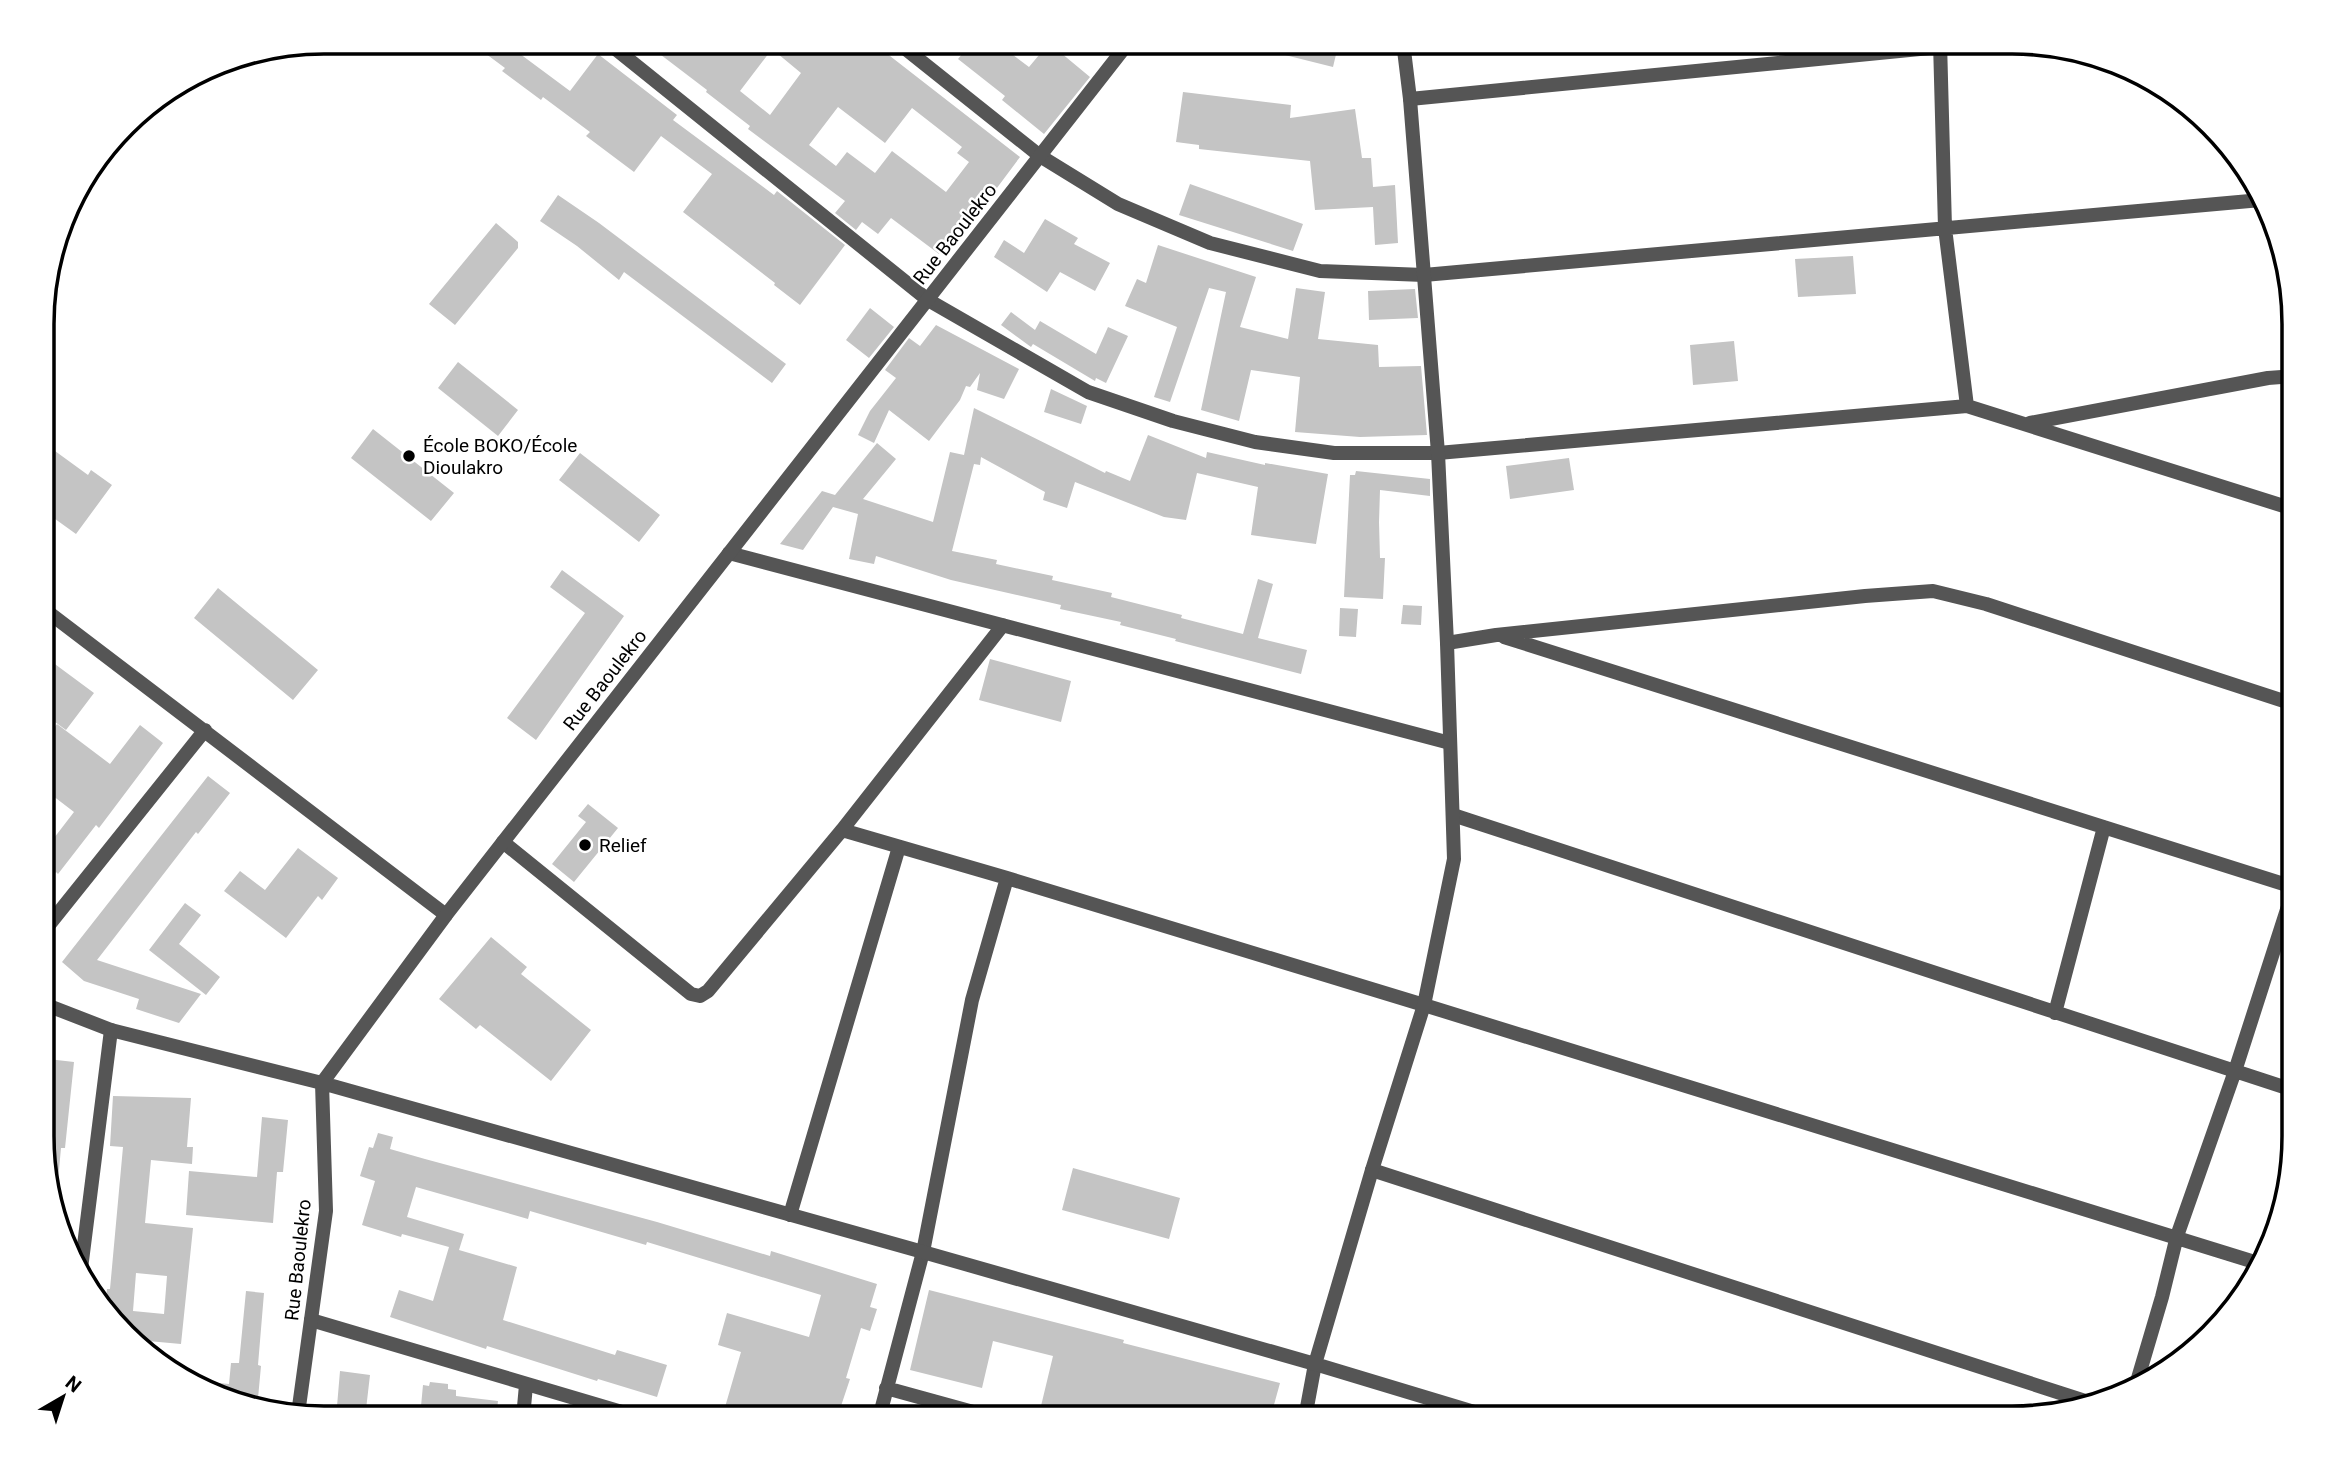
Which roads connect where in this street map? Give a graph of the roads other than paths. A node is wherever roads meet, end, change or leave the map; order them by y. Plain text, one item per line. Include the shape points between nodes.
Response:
1 (622, 54) edge
2 (912, 54) edge
3 (1120, 54) edge
4 (1404, 54) edge
5 (1844, 54) edge
6 (1940, 54) edge
7 (1410, 99) junction
8 (1040, 156) junction
9 (2252, 201) edge
10 (1945, 228) junction
11 (1424, 275) junction
12 (928, 300) junction
13 (2282, 377) edge
14 (1967, 406) junction
15 (2025, 424) junction
16 (1438, 453) junction
17 (2282, 506) edge
18 (729, 553) junction
19 (54, 617) edge
20 (1003, 625) junction
21 (1496, 635) junction
22 (1447, 643) junction
23 (2282, 700) edge
24 (205, 730) junction
25 (1450, 743) junction
26 (1453, 816) junction
27 (2104, 827) junction
28 (842, 830) junction
29 (503, 842) junction
30 (899, 847) junction
31 (1007, 878) junction
32 (2282, 885) edge
33 (446, 915) junction
34 (54, 919) edge
35 (2282, 924) edge
36 (1424, 1005) junction
37 (54, 1008) edge
38 (2055, 1013) junction
39 (111, 1030) junction
40 (2235, 1071) junction
41 (322, 1083) junction
42 (2282, 1086) edge
43 (1372, 1170) junction
44 (790, 1215) junction
45 (2177, 1236) junction
46 (923, 1251) junction
47 (83, 1256) edge
48 (2251, 1261) edge
49 (311, 1320) junction
50 (1315, 1364) junction
51 (2139, 1374) edge
52 (526, 1385) junction
53 (886, 1388) junction
54 (2076, 1398) edge
55 (299, 1404) edge
56 (524, 1406) edge
57 (600, 1406) edge
58 (881, 1406) edge
59 (951, 1406) edge
60 (1307, 1406) edge
61 (1454, 1406) edge

1 - 12 street
2 - 8 street
3 - 8 street, Rue Baoulekro
4 - 7 street
5 - 7 street
6 - 10 street
7 - 11 street
8 - 11 street via 1118,204 1210,243 1320,271
8 - 12 street, Rue Baoulekro
9 - 10 street
10 - 11 street
10 - 14 street
11 - 16 street
12 - 16 street via 1088,392 1173,421 1255,442 1334,453
12 - 18 street, Rue Baoulekro
13 - 15 street
14 - 15 street
14 - 16 street
15 - 17 street
16 - 22 street
18 - 20 street
18 - 29 street, Rue Baoulekro
19 - 24 street
20 - 25 street
20 - 28 street
21 - 22 street
21 - 23 street via 1933,592 1986,604
21 - 27 street
22 - 25 street
24 - 33 street
24 - 34 street
25 - 26 street
26 - 36 street via 1454,859
26 - 38 street
27 - 32 street
27 - 38 street
28 - 29 street via 700,996 691,994
28 - 30 street
29 - 33 street, Rue Baoulekro
30 - 31 street
30 - 44 street
31 - 36 street
31 - 46 street via 972,1000
33 - 41 street, Rue Baoulekro
35 - 40 street
36 - 43 street
36 - 45 street
37 - 39 street
38 - 40 street
39 - 41 street
39 - 47 street
40 - 42 street
40 - 45 street
41 - 44 street
41 - 49 street, Rue Baoulekro via 326,1211
43 - 50 street
43 - 54 street
44 - 46 street
45 - 48 street
45 - 51 street
46 - 50 street
46 - 53 street
49 - 52 street
49 - 55 street, Rue Baoulekro
50 - 60 street
50 - 61 street
52 - 56 street
52 - 57 street
53 - 58 street
53 - 59 street

